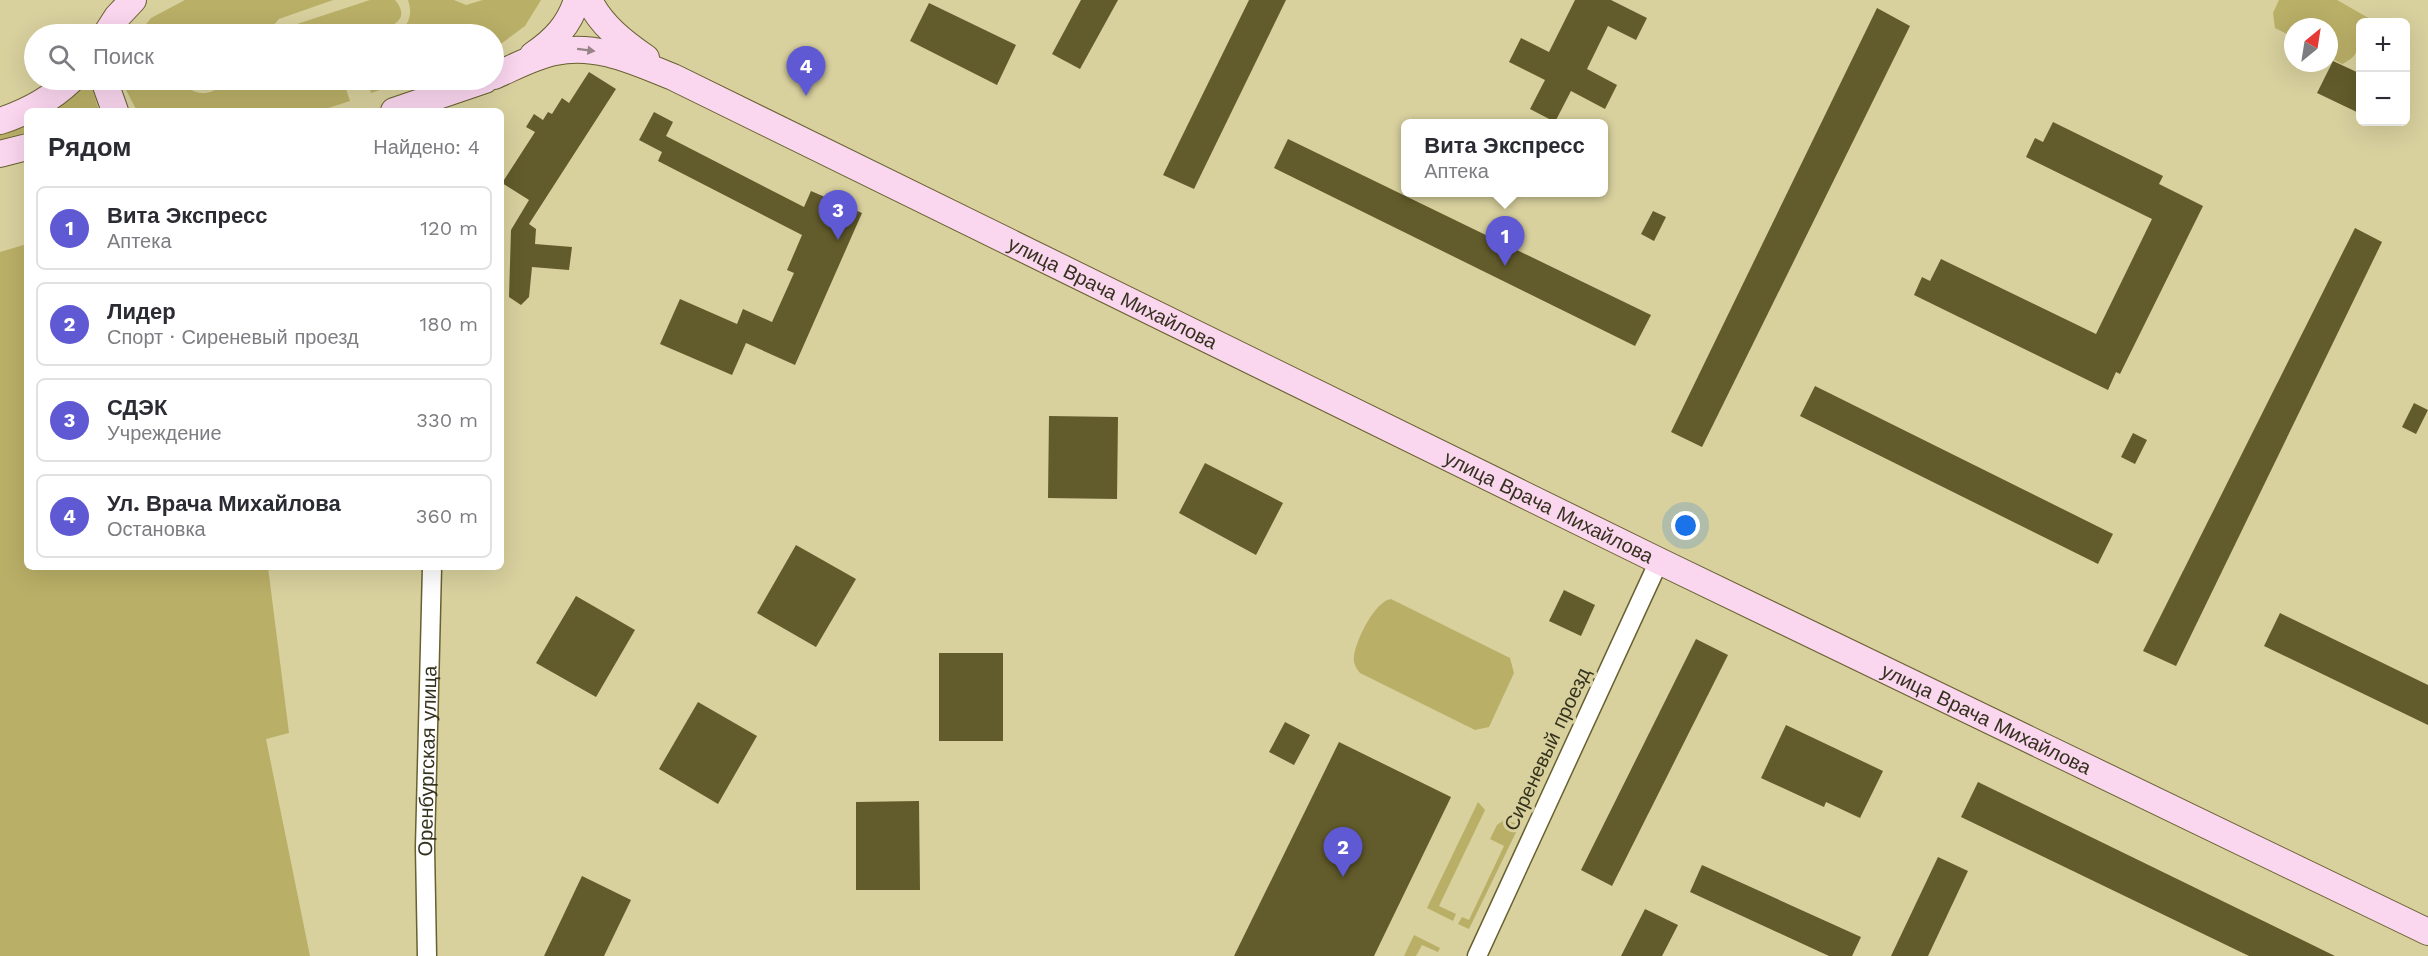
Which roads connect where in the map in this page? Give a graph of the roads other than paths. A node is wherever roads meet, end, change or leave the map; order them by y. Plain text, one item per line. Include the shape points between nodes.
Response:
1 (133, 0) edge
2 (577, 0) edge
3 (589, 0) edge
4 (112, 24) edge
5 (504, 72) edge
6 (504, 72) edge
7 (673, 77) junction
8 (60, 90) edge
9 (108, 90) edge
10 (462, 90) edge
11 (430, 104) edge
12 (33, 108) edge
13 (114, 108) edge
14 (409, 108) edge
15 (24, 112) edge
16 (0, 121) edge
17 (24, 148) edge
18 (0, 154) edge
19 (1659, 561) junction
20 (432, 570) edge
21 (2428, 932) edge
22 (427, 956) edge
23 (1477, 956) edge

1 - 4 main road
2 - 5 main road via 560,34
3 - 7 main road via 596,15 615,34
6 -> 7 main road via 552,52 576,49 611,53
7 - 19 main road, улица Врача Михайлова
8 - 12 main road
9 - 13 main road
10 - 11 main road
11 - 14 main road
15 - 16 main road
17 - 18 main road
19 - 21 main road, улица Врача Михайлова
19 - 23 street, Сиреневый проезд
20 - 22 street, Оренбургская улица via 425,847

